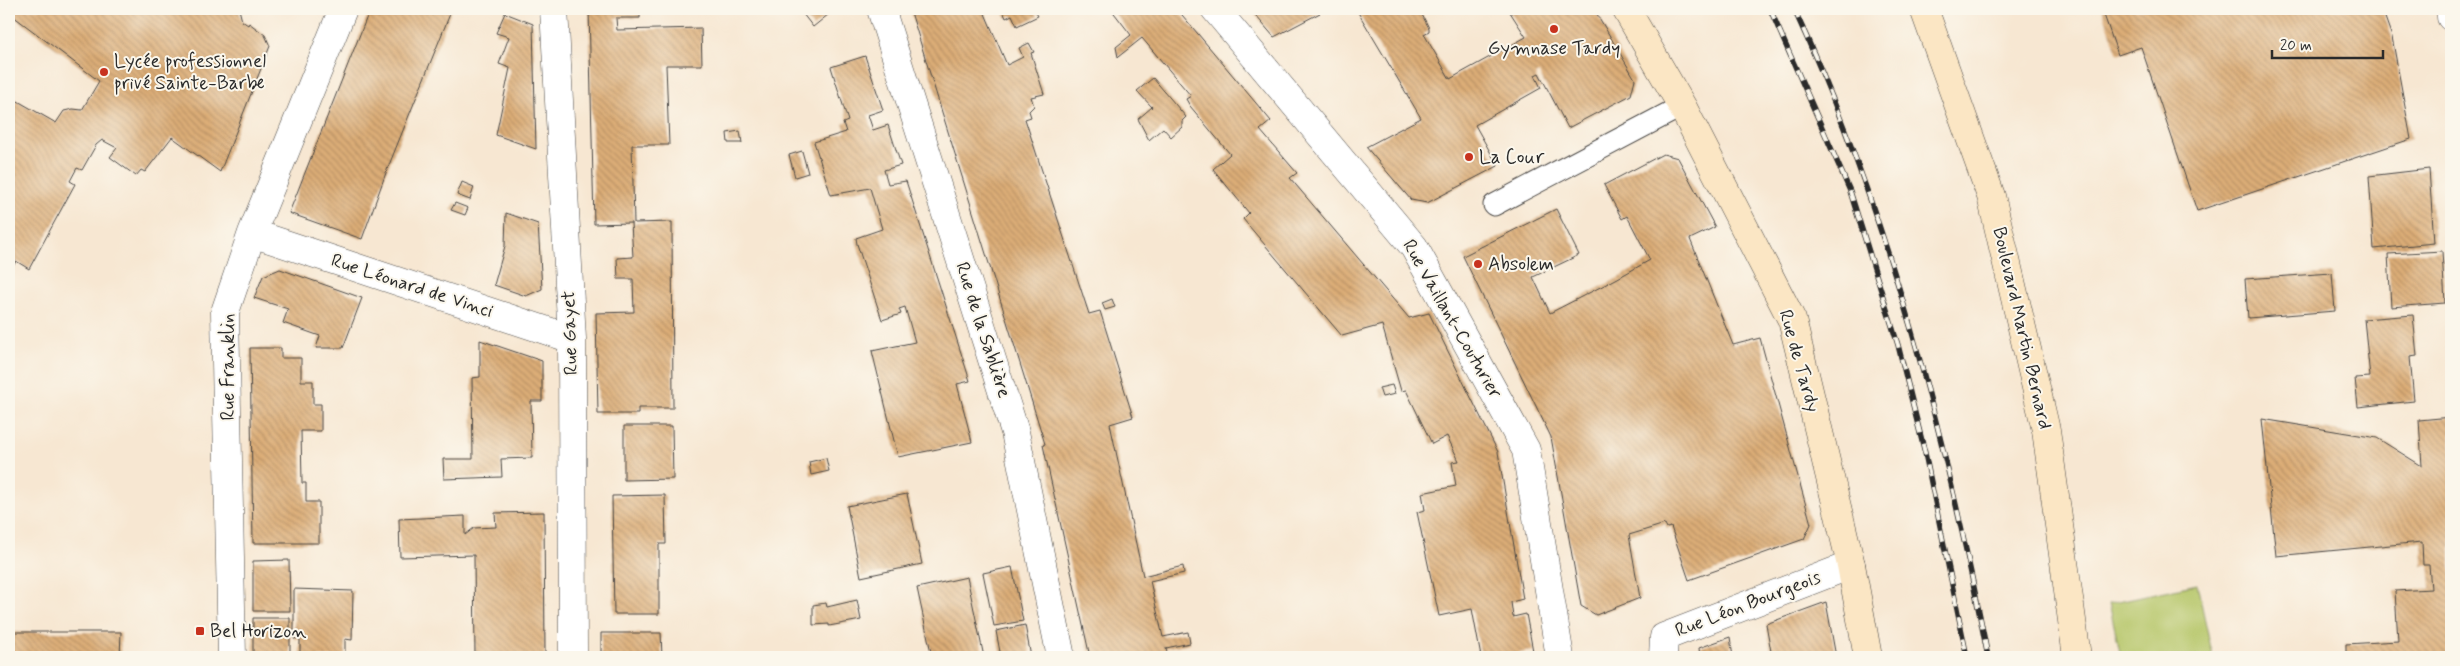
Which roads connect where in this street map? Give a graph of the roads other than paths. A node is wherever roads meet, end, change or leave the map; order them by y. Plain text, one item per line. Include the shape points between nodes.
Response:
1 (343, 9) edge
2 (554, 9) edge
3 (881, 9) edge
4 (1216, 9) edge
5 (1626, 9) edge
6 (1924, 9) edge
7 (2451, 9) edge
8 (2451, 17) edge
9 (1682, 106) junction
10 (1494, 205) dead end
11 (252, 233) junction
12 (572, 339) junction
13 (1851, 565) junction
14 (232, 657) edge
15 (573, 657) edge
16 (1061, 657) edge
17 (1560, 657) edge
18 (1663, 657) edge
19 (1868, 657) edge
20 (2077, 657) edge

1 - 11 street, Rue Franklin
2 - 12 street, Rue Gayet
3 - 16 street, Rue de la Sablière via 1015,432
4 - 17 street, Rue Vaillant-Couturier via 1414,247 1526,450
5 - 9 main road, Rue de Tardy
6 - 20 main road, Boulevard Martin Bernard via 1992,196 2046,430
7 - 8 street
9 - 10 lane
9 - 13 main road, Rue de Tardy via 1792,320
11 - 12 street, Rue Léonard de Vinci
11 - 14 street, Rue Franklin via 225,312
12 - 15 street, Rue Gayet
13 - 18 street, Rue Léon Bourgeois via 1664,637
13 - 19 main road, Rue de Tardy

